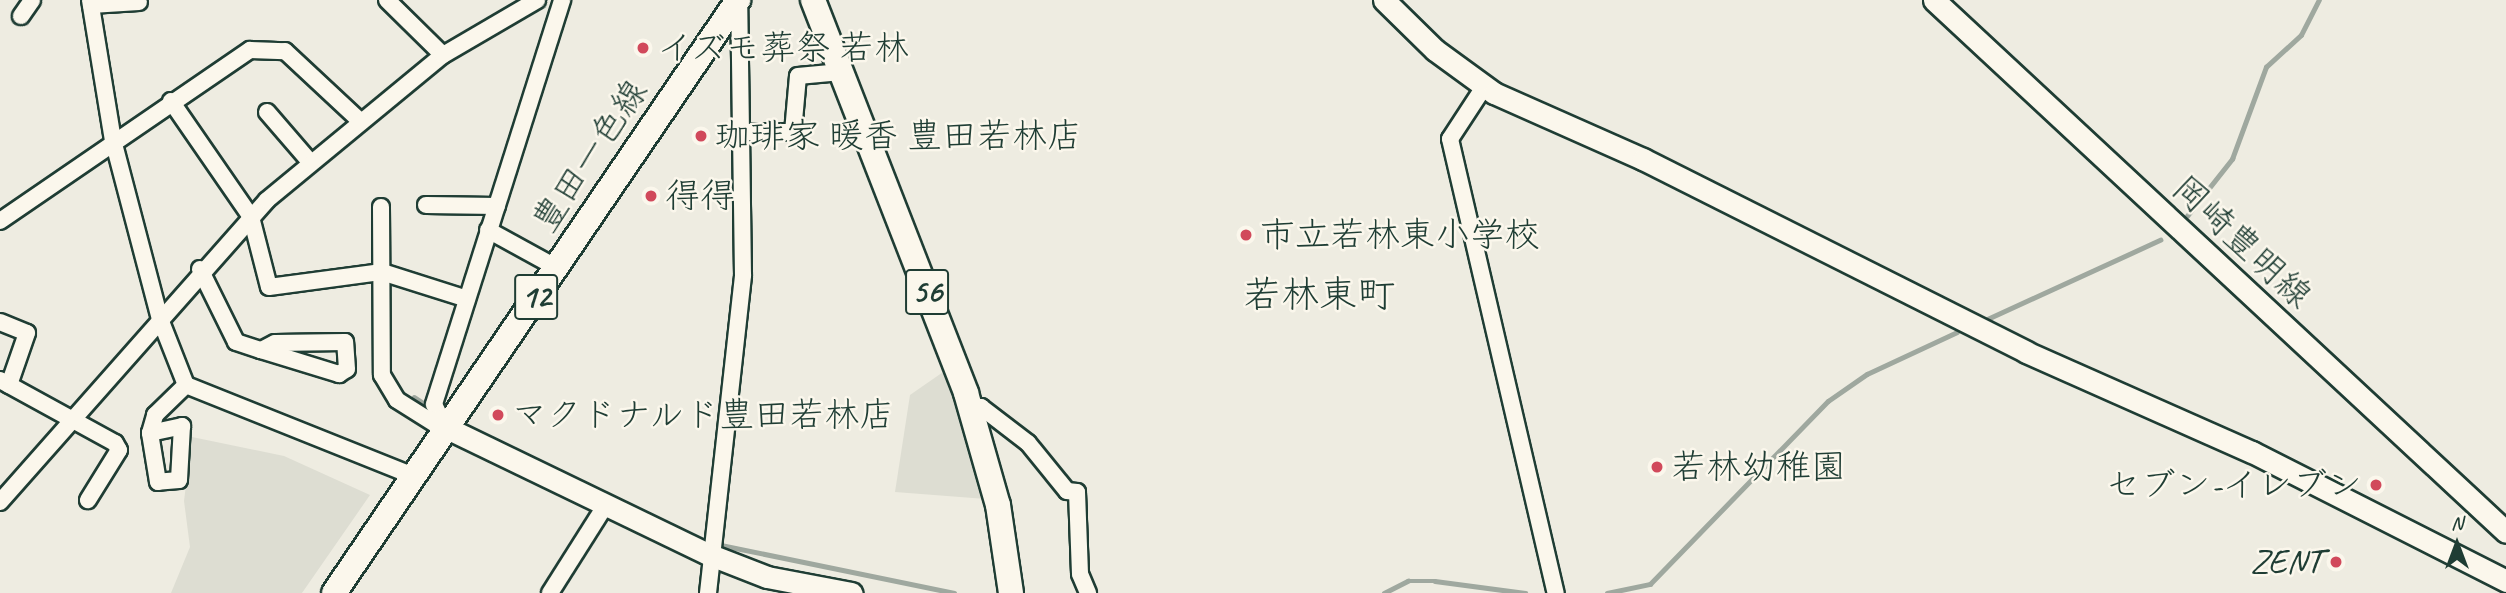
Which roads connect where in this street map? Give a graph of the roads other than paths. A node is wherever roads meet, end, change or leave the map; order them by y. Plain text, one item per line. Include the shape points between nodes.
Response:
1 (32, 0) edge
2 (387, 0) edge
3 (537, 0) edge
4 (562, 0) edge
5 (738, 0) edge
6 (813, 0) edge
7 (1384, 0) edge
8 (1934, 0) edge
9 (90, 2) edge
10 (139, 2) dead end
11 (22, 16) dead end
12 (443, 55) junction
13 (841, 72) junction
14 (1484, 87) junction
15 (171, 101) junction
16 (267, 112) dead end
17 (360, 121) junction
18 (741, 132) junction
19 (113, 140) junction
20 (311, 163) junction
21 (426, 205) dead end
22 (497, 206) junction
23 (380, 207) dead end
24 (251, 217) junction
25 (0, 220) edge
26 (488, 230) junction
27 (557, 268) junction
28 (200, 269) junction
29 (382, 272) junction
30 (467, 299) junction
31 (160, 319) junction
32 (0, 323) edge
33 (261, 351) junction
34 (5, 382) edge
35 (186, 385) junction
36 (971, 407) junction
37 (73, 419) junction
38 (444, 428) junction
39 (150, 433) dead end
40 (413, 476) junction
41 (88, 500) dead end
42 (0, 502) edge
43 (605, 506) junction
44 (2506, 532) edge
45 (708, 554) junction
46 (2506, 582) edge
47 (342, 591) edge
48 (550, 593) edge
49 (708, 593) edge
50 (851, 593) edge
51 (1011, 593) edge
52 (1088, 593) edge
53 (1556, 593) edge

1 - 11 street
2 - 12 street
3 - 12 street
4 - 22 street
5 - 18 street
5 - 27 main road, 豊田一色線 / 12
6 - 13 main road, 56
7 - 14 street
8 - 44 street, 岡崎豊明線
9 - 10 street
9 - 19 street
12 - 17 street
13 - 18 street via 798,76 793,132
13 - 36 main road, 56
14 - 46 street via 2026,352 2428,537
14 - 53 street via 1450,139
15 - 17 street via 238,53 277,48
15 - 19 street
15 - 24 street
16 - 20 street
17 - 20 street
18 - 45 street via 743,275
19 - 25 street
19 - 31 street
20 - 24 street
21 - 22 street
22 - 26 street
23 - 29 street
24 - 28 street
24 - 29 street via 269,287
26 - 27 street
26 - 30 street
27 - 38 main road, 豊田一色線 / 12
28 - 31 street
28 - 33 street via 232,337
29 - 30 street
29 - 38 street via 382,375 397,400
30 - 38 street via 434,404
31 - 35 street
31 - 37 street
32 - 34 street via 27,333
33 - 33 street via 339,373 347,369 345,342 275,343
34 - 37 street
35 - 39 street via 155,415
35 - 40 street
36 - 51 main road, 56 via 998,505
36 - 52 street via 981,407 1011,430 1067,491 1077,492 1080,573
37 - 41 street via 118,450
37 - 42 street
38 - 40 main road, 豊田一色線 / 12
38 - 43 street
40 - 47 main road, 豊田一色線 / 12
43 - 45 street
43 - 48 street
45 - 49 street
45 - 50 street via 767,577

